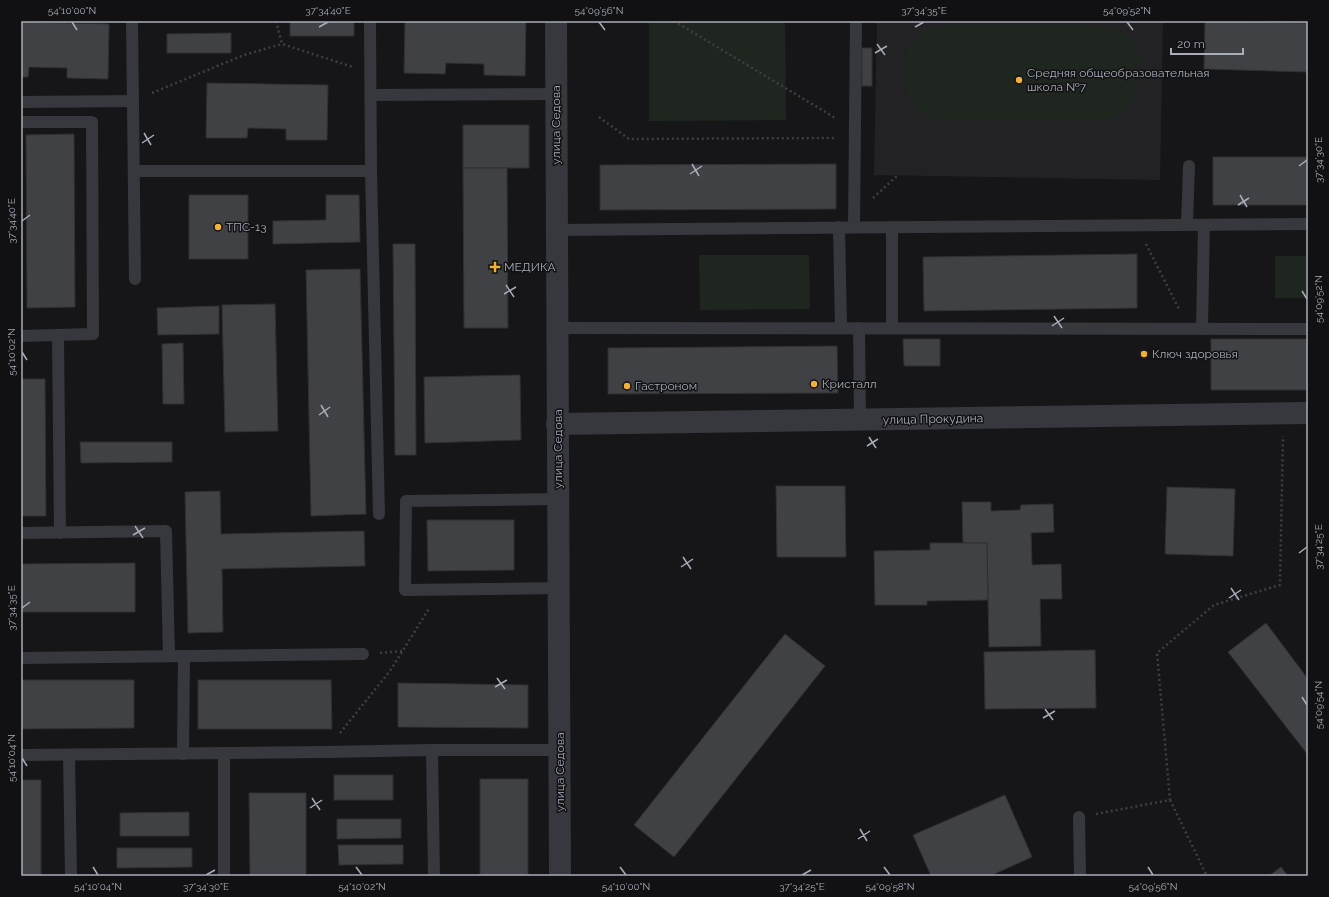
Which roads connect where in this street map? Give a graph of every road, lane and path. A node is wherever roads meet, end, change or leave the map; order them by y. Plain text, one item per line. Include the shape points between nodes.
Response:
1 (132, 21) edge
2 (276, 21) edge
3 (370, 21) edge
4 (556, 21) edge
5 (674, 21) edge
6 (856, 21) edge
7 (282, 44) junction
8 (371, 72) junction
9 (556, 94) junction
10 (371, 95) junction
11 (133, 101) junction
12 (21, 102) edge
13 (598, 117) dead end
14 (21, 122) edge
15 (855, 130) junction
16 (1189, 166) dead end
17 (134, 171) junction
18 (371, 171) junction
19 (898, 176) dead end
20 (854, 222) junction
21 (1308, 224) edge
22 (1187, 225) junction
23 (1204, 225) junction
24 (1137, 226) junction
25 (892, 227) junction
26 (839, 228) junction
27 (557, 230) junction
28 (135, 279) dead end
29 (557, 328) junction
30 (841, 328) junction
31 (859, 328) junction
32 (892, 328) junction
33 (1189, 329) junction
34 (1202, 329) junction
35 (1308, 329) edge
36 (58, 335) junction
37 (21, 336) edge
38 (1283, 413) junction
39 (1308, 413) edge
40 (860, 420) junction
41 (557, 424) junction
42 (558, 499) junction
43 (380, 514) dead end
44 (21, 533) edge
45 (60, 533) junction
46 (559, 588) junction
47 (442, 590) junction
48 (363, 654) dead end
49 (170, 656) junction
50 (184, 656) junction
51 (21, 658) edge
52 (432, 750) junction
53 (560, 750) junction
54 (325, 752) junction
55 (224, 753) junction
56 (69, 754) junction
57 (183, 754) junction
58 (21, 755) edge
59 (1170, 800) junction
60 (1080, 817) joint
61 (71, 876) edge
62 (224, 876) edge
63 (434, 876) edge
64 (560, 876) edge
65 (1080, 876) edge
66 (1207, 876) edge

1 - 11 lane
2 - 7 path
3 - 8 lane
4 - 9 street, улица Седова
5 - 15 path
6 - 15 lane
7 - 8 path
7 - 11 path via 244,55
8 - 10 lane
9 - 10 lane
9 - 27 street, улица Седова
10 - 18 lane
11 - 12 lane
11 - 17 lane
13 - 15 path via 630,140 836,138
14 - 36 lane via 92,122 94,334
15 - 20 lane
16 - 22 lane
17 - 18 lane
17 - 28 lane
18 - 43 lane
19 - 20 path
20 - 25 lane
20 - 26 lane
21 - 23 lane
22 - 23 lane
22 - 24 lane
23 - 34 lane
24 - 25 lane
24 - 33 path
25 - 32 lane
26 - 27 lane
26 - 30 lane
27 - 29 street, улица Седова
29 - 30 lane
29 - 41 street, улица Седова
30 - 31 lane
31 - 32 lane
31 - 40 lane
32 - 33 lane
33 - 34 lane
34 - 35 lane
36 - 37 lane
36 - 45 lane
38 - 39 street, улица Прокудина
38 - 40 street, улица Прокудина
38 - 59 path via 1280,585 1214,605 1156,653
40 - 41 street, улица Прокудина
41 - 42 street, улица Седова
42 - 46 street, улица Седова
42 - 47 lane via 406,501 405,590
44 - 45 lane
45 - 49 lane via 166,531
46 - 47 lane
46 - 53 street, улица Седова
47 - 54 path via 390,671
48 - 50 lane
49 - 50 lane
49 - 51 lane
50 - 57 lane
52 - 53 lane
52 - 54 lane
52 - 63 lane
53 - 64 street, улица Седова
54 - 55 lane
55 - 57 lane
55 - 62 lane
56 - 57 lane
56 - 58 lane
56 - 61 lane
59 - 60 path
59 - 66 path
60 - 65 lane

